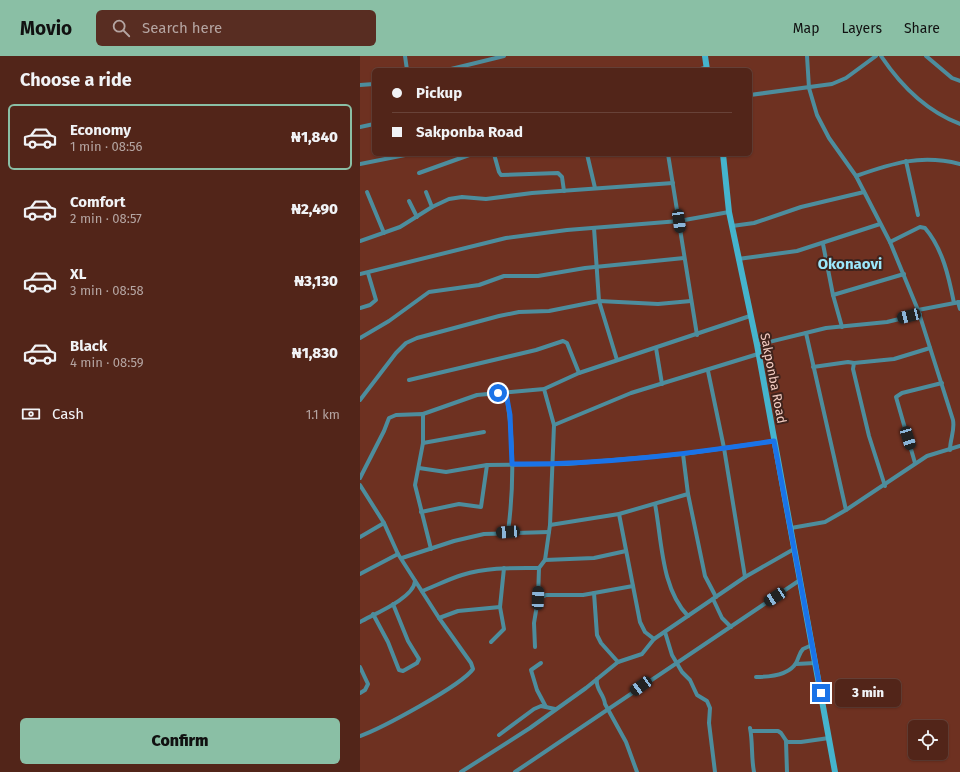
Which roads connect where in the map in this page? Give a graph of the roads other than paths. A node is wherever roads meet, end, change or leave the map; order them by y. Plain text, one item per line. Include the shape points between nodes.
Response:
1 (405, 56) edge
2 (504, 56) edge
3 (705, 56) edge
4 (807, 56) edge
5 (876, 56) edge
6 (881, 56) edge
7 (926, 56) edge
8 (407, 68) edge
9 (455, 68) edge
10 (707, 68) edge
11 (960, 81) edge
12 (372, 84) edge
13 (360, 85) edge
14 (809, 88) junction
15 (752, 95) edge
16 (372, 124) edge
17 (960, 124) edge
18 (360, 127) edge
19 (400, 156) edge
20 (466, 156) edge
21 (495, 156) edge
22 (587, 156) edge
23 (668, 156) edge
24 (723, 156) edge
25 (906, 161) junction
26 (360, 164) edge
27 (960, 164) edge
28 (419, 173) dead end
29 (856, 176) junction
30 (673, 183) junction
31 (595, 188) junction
32 (564, 191) junction
33 (367, 192) dead end
34 (426, 192) dead end
35 (864, 192) junction
36 (409, 201) dead end
37 (432, 207) junction
38 (729, 212) junction
39 (918, 215) dead end
40 (417, 217) junction
41 (679, 221) junction
42 (880, 224) junction
43 (732, 226) junction
44 (594, 228) junction
45 (384, 233) junction
46 (360, 241) edge
47 (890, 242) junction
48 (823, 244) junction
49 (684, 258) junction
50 (738, 259) junction
51 (598, 267) junction
52 (368, 273) junction
53 (360, 274) edge
54 (904, 274) junction
55 (833, 296) junction
56 (691, 300) junction
57 (599, 301) junction
58 (957, 303) edge
59 (360, 308) edge
60 (960, 309) edge
61 (919, 312) junction
62 (750, 316) junction
63 (842, 327) junction
64 (806, 333) junction
65 (697, 335) junction
66 (360, 338) edge
67 (757, 345) junction
68 (656, 348) junction
69 (930, 348) junction
70 (758, 354) junction
71 (617, 360) junction
72 (854, 363) junction
73 (813, 368) junction
74 (708, 371) junction
75 (579, 373) junction
76 (409, 380) dead end
77 (942, 383) junction
78 (662, 384) junction
79 (544, 389) junction
80 (506, 393) junction
81 (360, 400) edge
82 (424, 414) junction
83 (554, 425) junction
84 (484, 432) dead end
85 (774, 441) junction
86 (423, 444) junction
87 (960, 446) edge
88 (724, 448) junction
89 (950, 450) junction
90 (684, 454) junction
91 (915, 463) junction
92 (512, 464) junction
93 (552, 464) junction
94 (487, 465) junction
95 (419, 468) junction
96 (360, 478) edge
97 (360, 484) edge
98 (884, 486) junction
99 (688, 494) junction
100 (655, 504) junction
101 (846, 510) junction
102 (421, 512) junction
103 (620, 514) junction
104 (384, 523) junction
105 (550, 525) junction
106 (791, 528) junction
107 (508, 532) junction
108 (549, 532) junction
109 (360, 537) edge
110 (431, 548) junction
111 (794, 549) junction
112 (626, 551) junction
113 (398, 554) junction
114 (410, 556) junction
115 (402, 558) junction
116 (544, 560) junction
117 (406, 565) junction
118 (504, 568) junction
119 (539, 568) junction
120 (360, 574) edge
121 (745, 577) junction
122 (800, 580) junction
123 (415, 581) junction
124 (633, 586) junction
125 (422, 591) junction
126 (594, 593) junction
127 (538, 598) junction
128 (715, 598) junction
129 (393, 604) junction
130 (500, 607) junction
131 (373, 614) junction
132 (688, 616) junction
133 (439, 618) junction
134 (360, 622) edge
135 (731, 627) junction
136 (664, 632) junction
137 (654, 639) junction
138 (491, 642) dead end
139 (812, 645) junction
140 (535, 647) dead end
141 (618, 662) junction
142 (541, 663) dead end
143 (815, 663) junction
144 (677, 664) junction
145 (796, 664) junction
146 (360, 667) edge
147 (756, 677) dead end
148 (596, 679) junction
149 (360, 693) edge
150 (546, 707) junction
151 (555, 709) junction
152 (609, 709) junction
153 (499, 735) dead end
154 (360, 736) edge
155 (829, 738) junction
156 (786, 741) junction
157 (461, 772) edge
158 (516, 772) edge
159 (637, 772) edge
160 (714, 772) edge
161 (754, 772) edge
162 (787, 772) edge
163 (835, 772) edge

1 - 8 street
2 - 9 street
3 - 10 main road
4 - 14 street
5 - 14 street via 846,78 832,84
6 - 17 street via 906,88 928,108
7 - 11 street via 952,78
12 - 13 street
14 - 15 street
14 - 29 street via 817,115
16 - 18 street
19 - 26 street
20 - 28 street
21 - 32 street via 501,174 558,173 562,177
22 - 31 street
23 - 30 street
24 - 38 main road, Sakponba Road
25 - 27 street via 926,158
25 - 29 street
25 - 39 street
29 - 35 street
30 - 31 street
30 - 41 street
31 - 32 street
32 - 37 street via 486,200 448,199
33 - 45 street
34 - 37 street
35 - 42 street
35 - 43 street via 801,207 754,223
36 - 40 street
37 - 40 street
38 - 41 street
38 - 43 main road, Sakponba Road
40 - 45 street
41 - 44 street
41 - 49 street
42 - 47 street
42 - 48 street
43 - 50 main road, Sakponba Road
44 - 51 street
44 - 52 street via 506,238
45 - 46 street
47 - 54 street
47 - 58 street via 920,227 925,228 949,275
48 - 50 street via 797,251
48 - 55 street
49 - 51 street
49 - 56 street
50 - 62 main road, Sakponba Road
51 - 57 street
51 - 66 street via 538,276 504,276 479,285 429,292 390,321
52 - 53 street
52 - 59 street via 376,300
54 - 55 street
54 - 61 street
55 - 63 street
56 - 57 street via 658,304
56 - 65 street
57 - 71 street
57 - 81 street via 499,316 417,338 406,343 396,353
58 - 60 street
58 - 61 street
61 - 63 street via 887,322
61 - 69 street
62 - 65 street
62 - 67 main road, Sakponba Road
63 - 64 street
64 - 67 street
64 - 73 street
65 - 68 street
67 - 70 main road, Sakponba Road
68 - 71 street
68 - 78 street
69 - 72 street via 894,359
69 - 77 street
70 - 74 street
70 - 85 main road, Sakponba Road
71 - 75 street
72 - 73 street
72 - 98 street via 869,436
73 - 101 street
74 - 78 street
74 - 88 street
75 - 76 street via 567,343 563,341 536,350
75 - 79 street
77 - 89 street via 954,428
77 - 91 street via 902,393 896,397
78 - 83 street via 630,393
79 - 80 street
79 - 83 street
80 - 82 street via 477,395
80 - 92 street via 510,415
82 - 86 street
82 - 96 street via 396,415 389,418
83 - 93 street
84 - 86 street
85 - 88 street
85 - 106 main road, Sakponba Road
86 - 95 street
87 - 89 street
88 - 90 street
88 - 121 street
89 - 91 street via 927,456
90 - 93 street
90 - 99 street
91 - 98 street
92 - 93 street
92 - 94 street
92 - 107 street via 513,491
93 - 105 street
94 - 95 street via 446,472
94 - 102 street via 481,507 459,504
95 - 102 street via 415,485
97 - 104 street
98 - 101 street
99 - 100 street
99 - 128 street via 705,576
100 - 103 street
100 - 132 street via 667,580 678,605
101 - 106 street via 819,524
102 - 110 street
103 - 105 street
103 - 112 street
104 - 109 street
104 - 113 street
105 - 108 street
106 - 111 main road, Sakponba Road
107 - 108 street
107 - 110 street via 484,534
108 - 116 street
110 - 114 street
111 - 121 street
111 - 122 main road, Sakponba Road
112 - 116 street via 594,558
112 - 124 street
113 - 115 street
113 - 120 street
114 - 115 street
114 - 117 street
115 - 117 street
116 - 119 street
117 - 123 street
118 - 119 street
118 - 125 street via 460,575
118 - 130 street
119 - 127 street
121 - 128 street
122 - 135 street
122 - 139 main road, Sakponba Road
123 - 125 street
123 - 129 street via 413,589
124 - 126 street
124 - 137 street via 640,622 645,632
125 - 133 street
126 - 127 street via 557,594
126 - 141 street via 597,635
127 - 140 street via 534,623
128 - 132 street
128 - 135 street via 722,618
129 - 131 street
129 - 131 street via 408,641 419,659 403,671 399,670
130 - 133 street via 458,611
130 - 138 street via 504,628
131 - 134 street
132 - 136 street
133 - 154 street via 471,663 473,670 444,692 410,712
135 - 144 street
136 - 137 street
136 - 144 street
137 - 141 street via 642,654
139 - 143 main road, Sakponba Road
139 - 145 street via 803,649
141 - 148 street
142 - 150 street via 531,670 539,696
143 - 145 street
143 - 155 main road, Sakponba Road
144 - 152 street
144 - 160 street via 690,680 697,695 707,701 710,708
145 - 147 street via 770,677
146 - 149 street via 368,684
148 - 151 street
148 - 152 street via 597,687
150 - 151 street
150 - 153 street via 534,709
151 - 157 street
152 - 158 street
152 - 159 street via 626,742
155 - 156 street via 801,742
155 - 163 main road, Sakponba Road
156 - 161 street via 778,731 750,730
156 - 162 street

